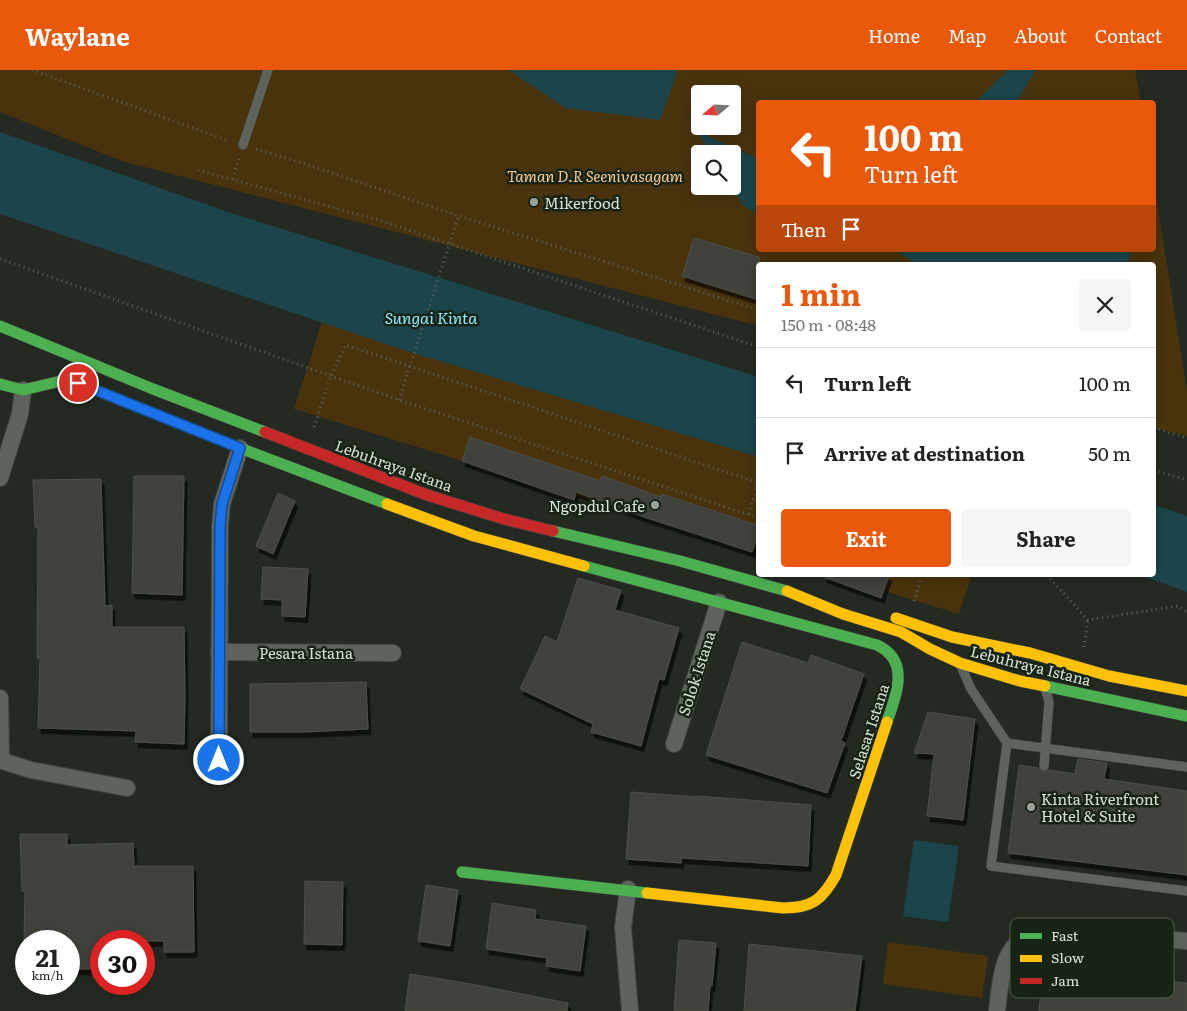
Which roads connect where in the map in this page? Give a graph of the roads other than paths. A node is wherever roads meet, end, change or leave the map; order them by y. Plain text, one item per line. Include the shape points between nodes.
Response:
1 (268, 70) edge
2 (243, 145) road end
3 (0, 326) edge
4 (0, 384) edge
5 (23, 390) junction
6 (240, 448) junction
7 (0, 478) edge
8 (790, 592) junction
9 (841, 600) dead end
10 (719, 602) junction
11 (888, 616) dead end
12 (954, 644) junction
13 (219, 652) junction
14 (394, 653) dead end
15 (1007, 660) dead end
16 (960, 663) junction
17 (1032, 674) dead end
18 (1045, 687) junction
19 (1187, 691) edge
20 (0, 698) edge
21 (1187, 716) edge
22 (1008, 743) junction
23 (674, 744) dead end
24 (1046, 748) junction
25 (1, 760) edge
26 (219, 760) dead end
27 (1044, 766) dead end
28 (1187, 768) edge
29 (127, 788) dead end
30 (462, 872) dead end
31 (628, 890) junction
32 (1187, 891) edge
33 (1174, 940) edge
34 (1187, 941) edge
35 (1010, 952) edge
36 (630, 1011) edge
37 (997, 1011) edge

1 - 2 lane
3 - 8 street, Lebuhraya Istana via 427,495 504,519 680,561
4 - 5 street
5 - 6 street, Selasar Istana via 65,380 78,383
5 - 7 street via 20,414
6 - 10 street, Selasar Istana via 474,536
6 - 13 street via 222,504
8 - 9 street, Lebuhraya Istana
8 - 16 street, Lebuhraya Istana via 842,614 900,632
10 - 23 street, Solok Istana
10 - 31 street, Selasar Istana via 886,648 898,668 898,692 836,875 819,900 796,909
11 - 12 street, Lebuhraya Istana
12 - 15 street
12 - 16 lane
12 - 19 street, Lebuhraya Istana via 1030,653 1109,676
13 - 14 street, Pesara Istana
13 - 26 street
16 - 18 street, Lebuhraya Istana
16 - 22 lane via 971,689
17 - 18 street
18 - 21 street, Lebuhraya Istana
18 - 24 lane via 1049,702
20 - 25 street
22 - 24 lane
22 - 32 lane via 991,866
24 - 27 lane
24 - 28 lane
25 - 29 street via 31,770
30 - 31 street
31 - 36 street via 624,927
33 - 34 street
35 - 37 street via 1002,974

